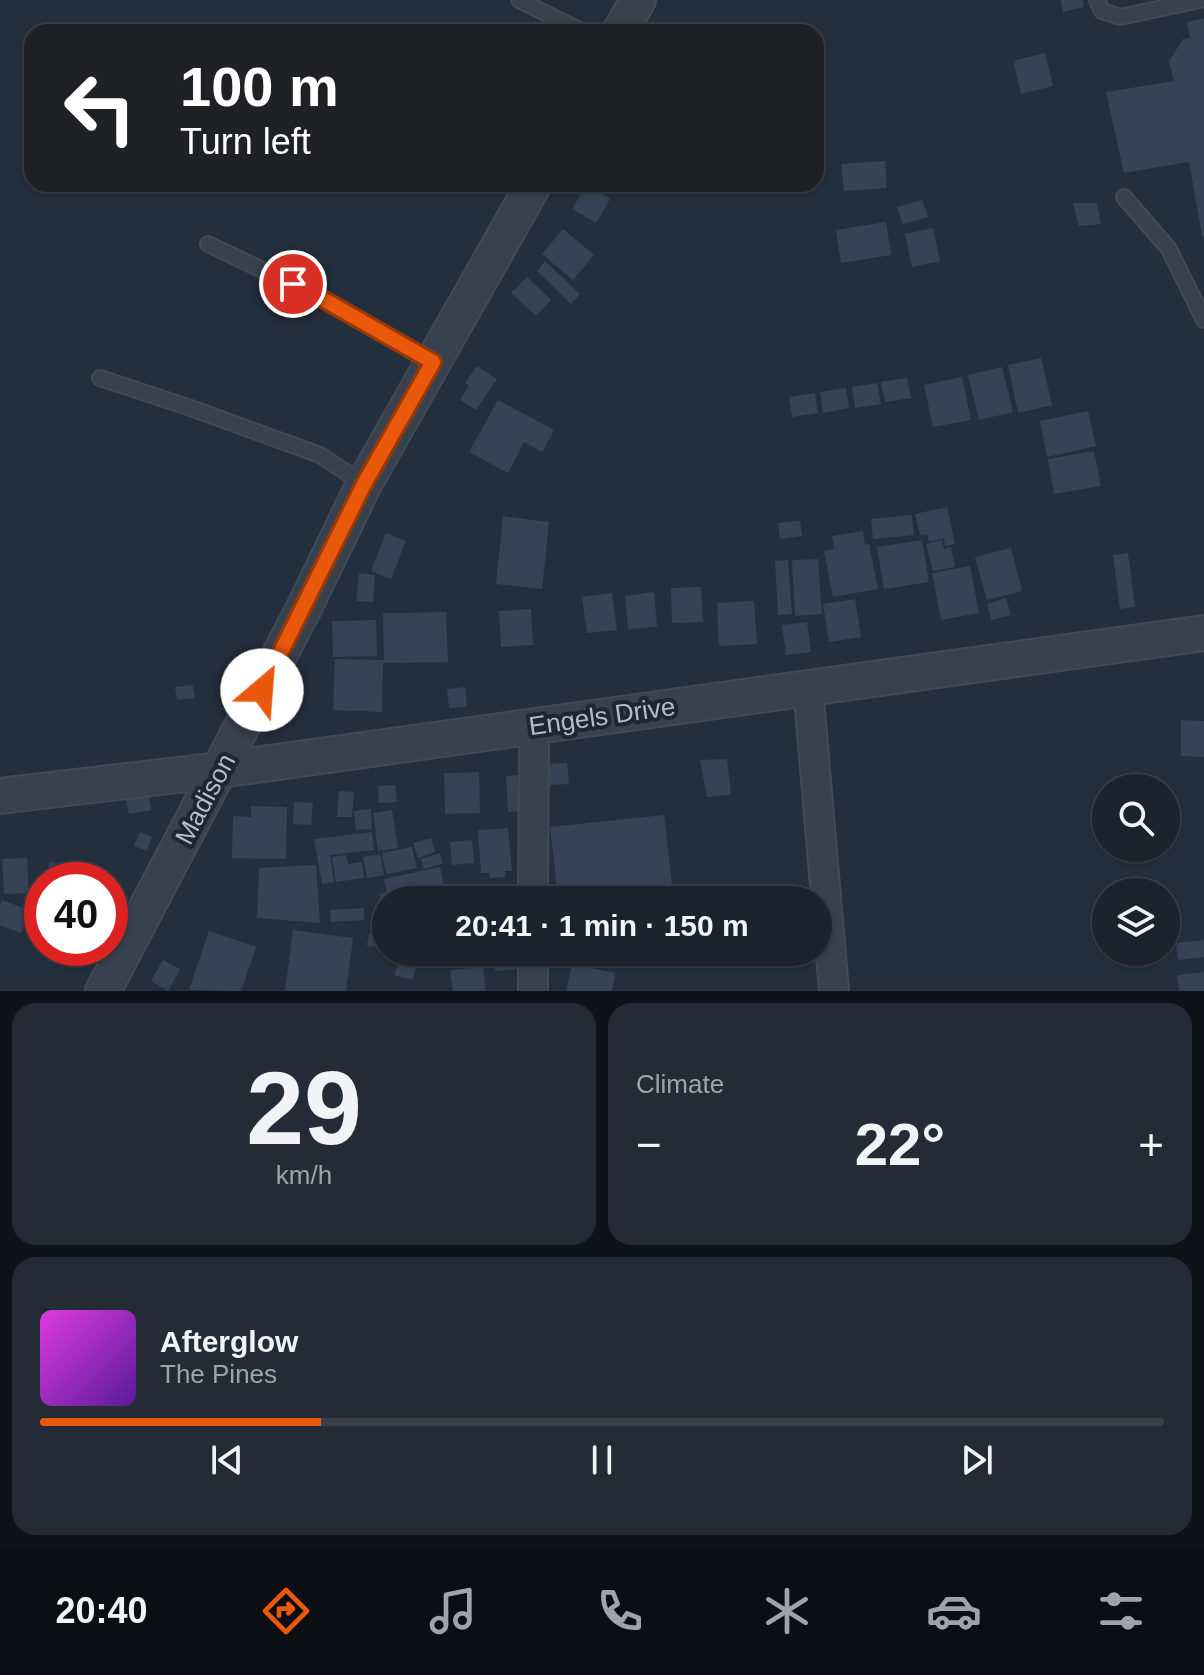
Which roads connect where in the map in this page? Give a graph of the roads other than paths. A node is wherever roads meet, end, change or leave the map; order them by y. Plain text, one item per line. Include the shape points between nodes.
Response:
1 (519, 0) edge
2 (638, 0) edge
3 (1097, 0) edge
4 (1200, 0) edge
5 (567, 24) edge
6 (624, 24) edge
7 (529, 192) edge
8 (1124, 197) dead end
9 (208, 244) dead end
10 (1204, 320) edge
11 (433, 362) junction
12 (100, 378) dead end
13 (364, 484) junction
14 (1204, 633) edge
15 (808, 687) junction
16 (534, 726) junction
17 (220, 770) junction
18 (0, 796) edge
19 (533, 886) edge
20 (533, 966) edge
21 (103, 991) edge
22 (533, 991) edge
23 (834, 991) edge

1 - 5 lane
2 - 6 street
3 - 4 lane via 1102,11 1120,17
7 - 11 street, Madison
8 - 10 lane via 1169,249
9 - 11 lane via 321,298
11 - 13 street, Madison
12 - 13 lane via 320,455
13 - 17 street, Madison
14 - 15 street, Engels Drive
15 - 16 street, Engels Drive
15 - 23 street
16 - 17 street, Engels Drive
16 - 19 street
17 - 18 street, Engels Drive
17 - 21 street, Madison
20 - 22 street

